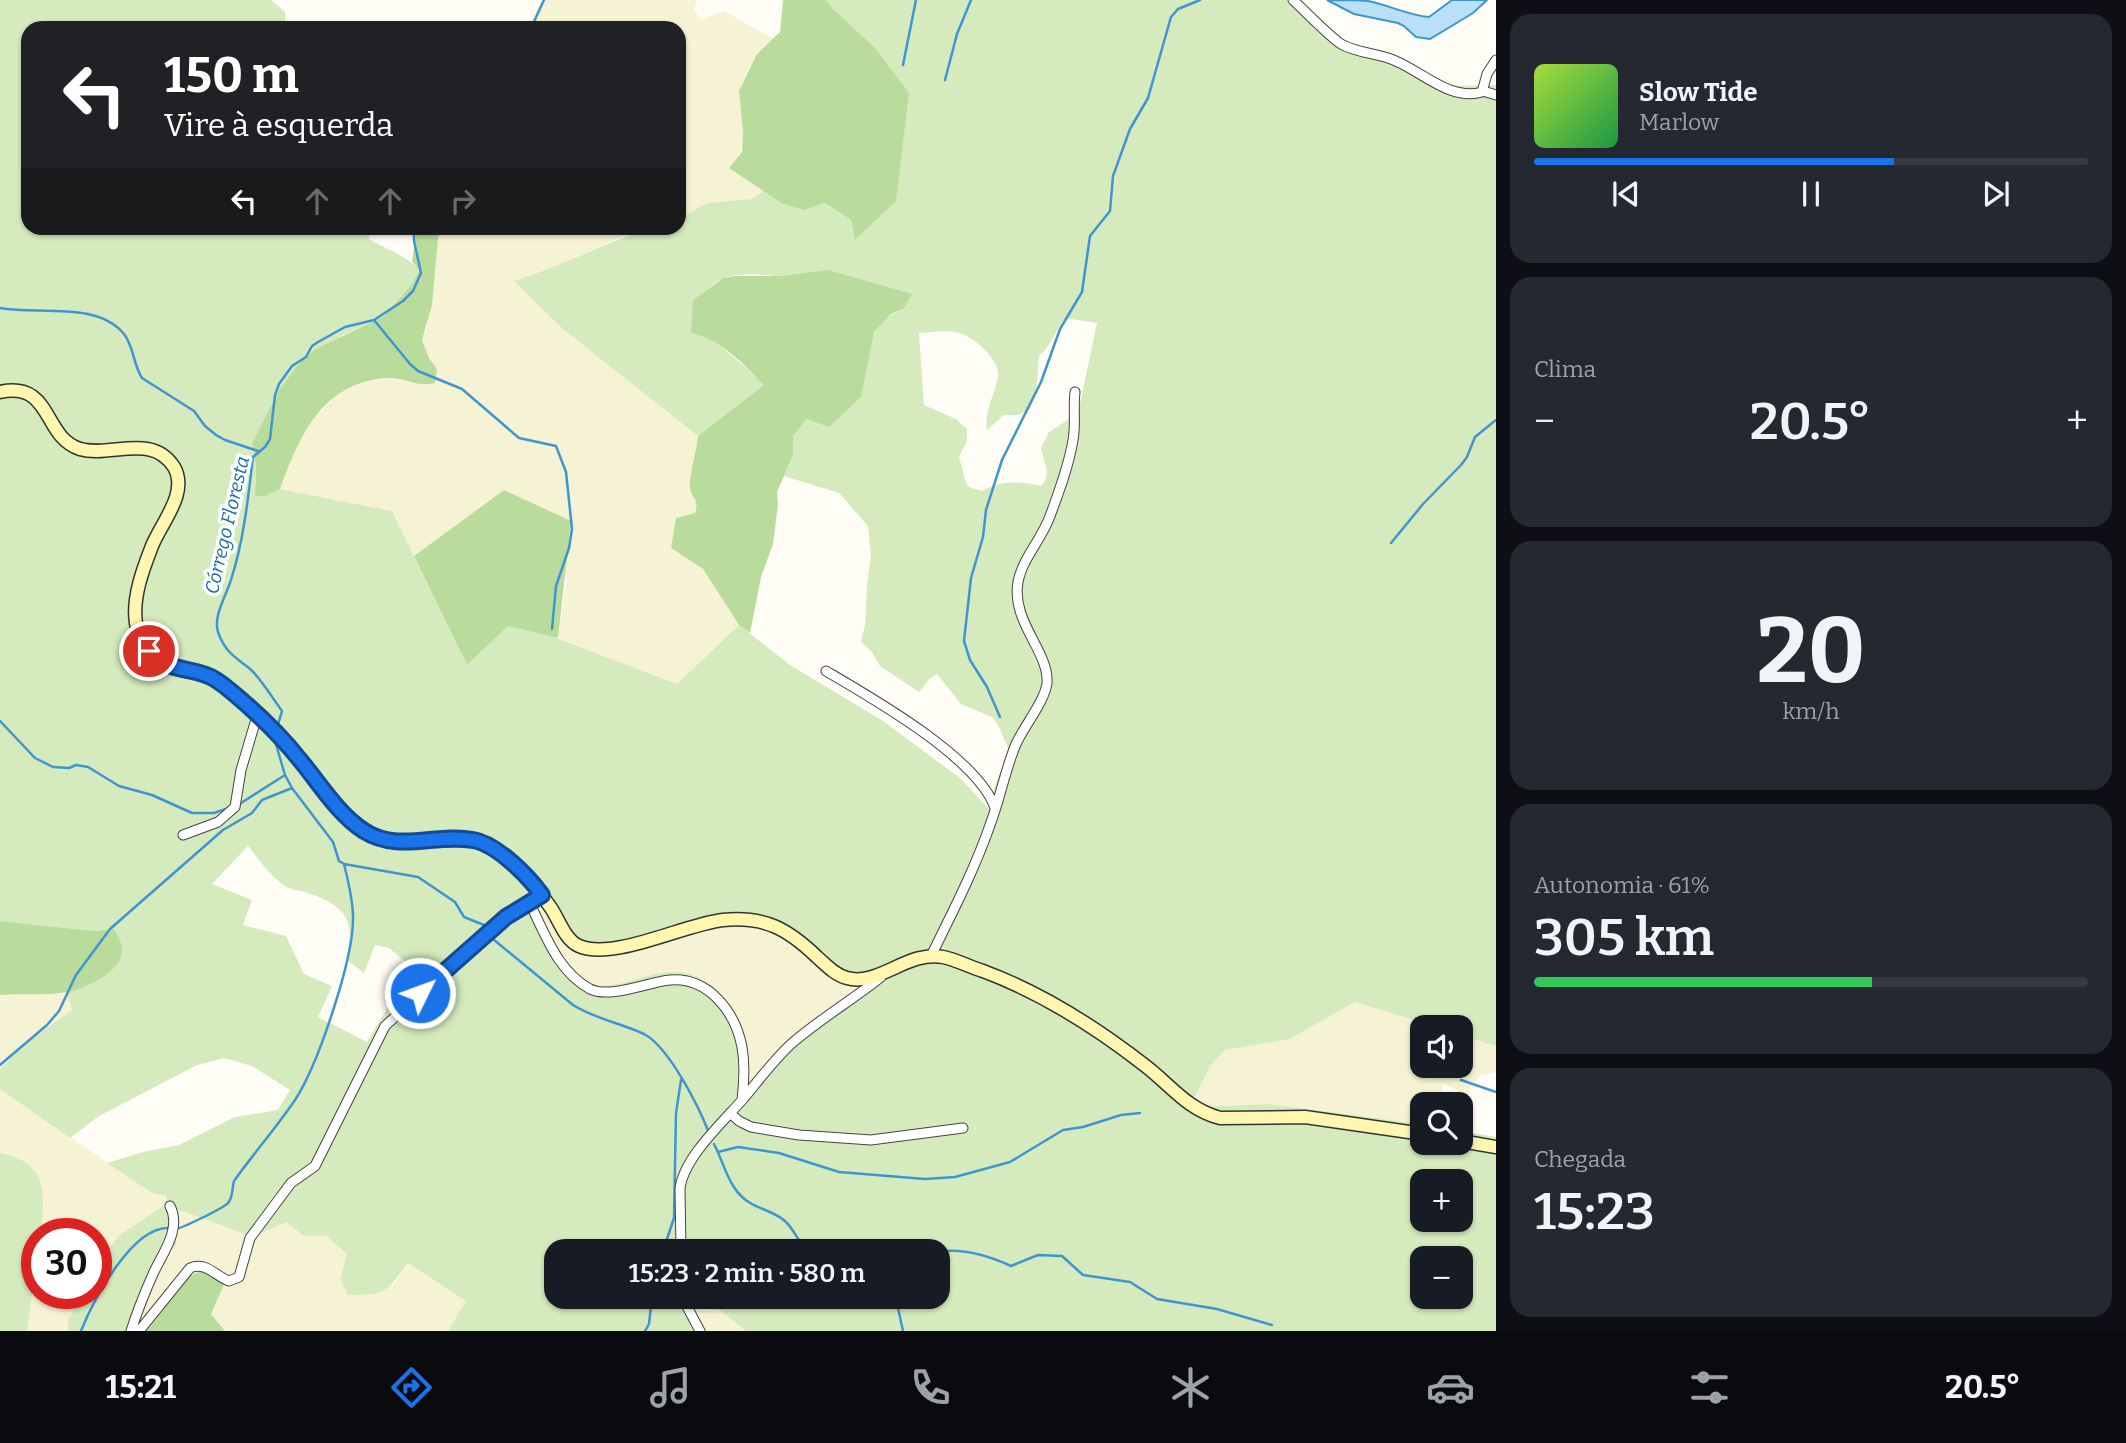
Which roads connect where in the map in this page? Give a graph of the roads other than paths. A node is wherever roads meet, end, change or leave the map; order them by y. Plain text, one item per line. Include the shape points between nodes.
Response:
1 (1293, 0) edge
2 (1496, 60) edge
3 (1483, 90) junction
4 (1496, 95) edge
5 (0, 392) edge
6 (1075, 392) dead end
7 (826, 671) dead end
8 (257, 716) junction
9 (995, 810) junction
10 (183, 835) dead end
11 (542, 895) junction
12 (529, 902) junction
13 (931, 956) junction
14 (891, 969) junction
15 (742, 1100) junction
16 (730, 1113) junction
17 (963, 1128) dead end
18 (1410, 1132) edge
19 (1473, 1143) edge
20 (1496, 1147) edge
21 (170, 1206) dead end
22 (681, 1239) edge
23 (688, 1309) edge
24 (131, 1331) edge
25 (139, 1331) edge
26 (700, 1331) edge

1 - 3 street via 1342,44 1394,60 1466,94
2 - 3 street
3 - 4 street
5 - 8 main road via 29,393 65,440 80,449 145,448 173,466 177,491 140,584 138,632 161,663 211,677
6 - 9 street via 1070,453 1043,534 1021,571 1016,591 1019,612 1045,670 1047,686 1015,747
7 - 9 street via 896,713 969,770 987,790
8 - 10 street via 235,807 218,822
8 - 11 main road via 363,830 394,842 461,839 486,844
9 - 13 street via 973,870
11 - 12 street
11 - 14 main road via 572,942 590,949 645,941 720,920 745,920 767,923 794,935 846,978 869,978
12 - 15 street via 555,955 591,989 612,992 681,980 715,995 740,1041
12 - 25 street via 385,1026 315,1166 291,1183 250,1238 239,1277 229,1281 205,1266 190,1268
13 - 14 main road
13 - 18 main road via 1017,984 1087,1023 1152,1071 1178,1097 1210,1115 1305,1117
14 - 15 street via 790,1046
15 - 16 street
16 - 17 street via 751,1127 846,1139
16 - 22 street via 680,1181
19 - 20 main road
21 - 24 street via 173,1217 168,1246
23 - 26 street

